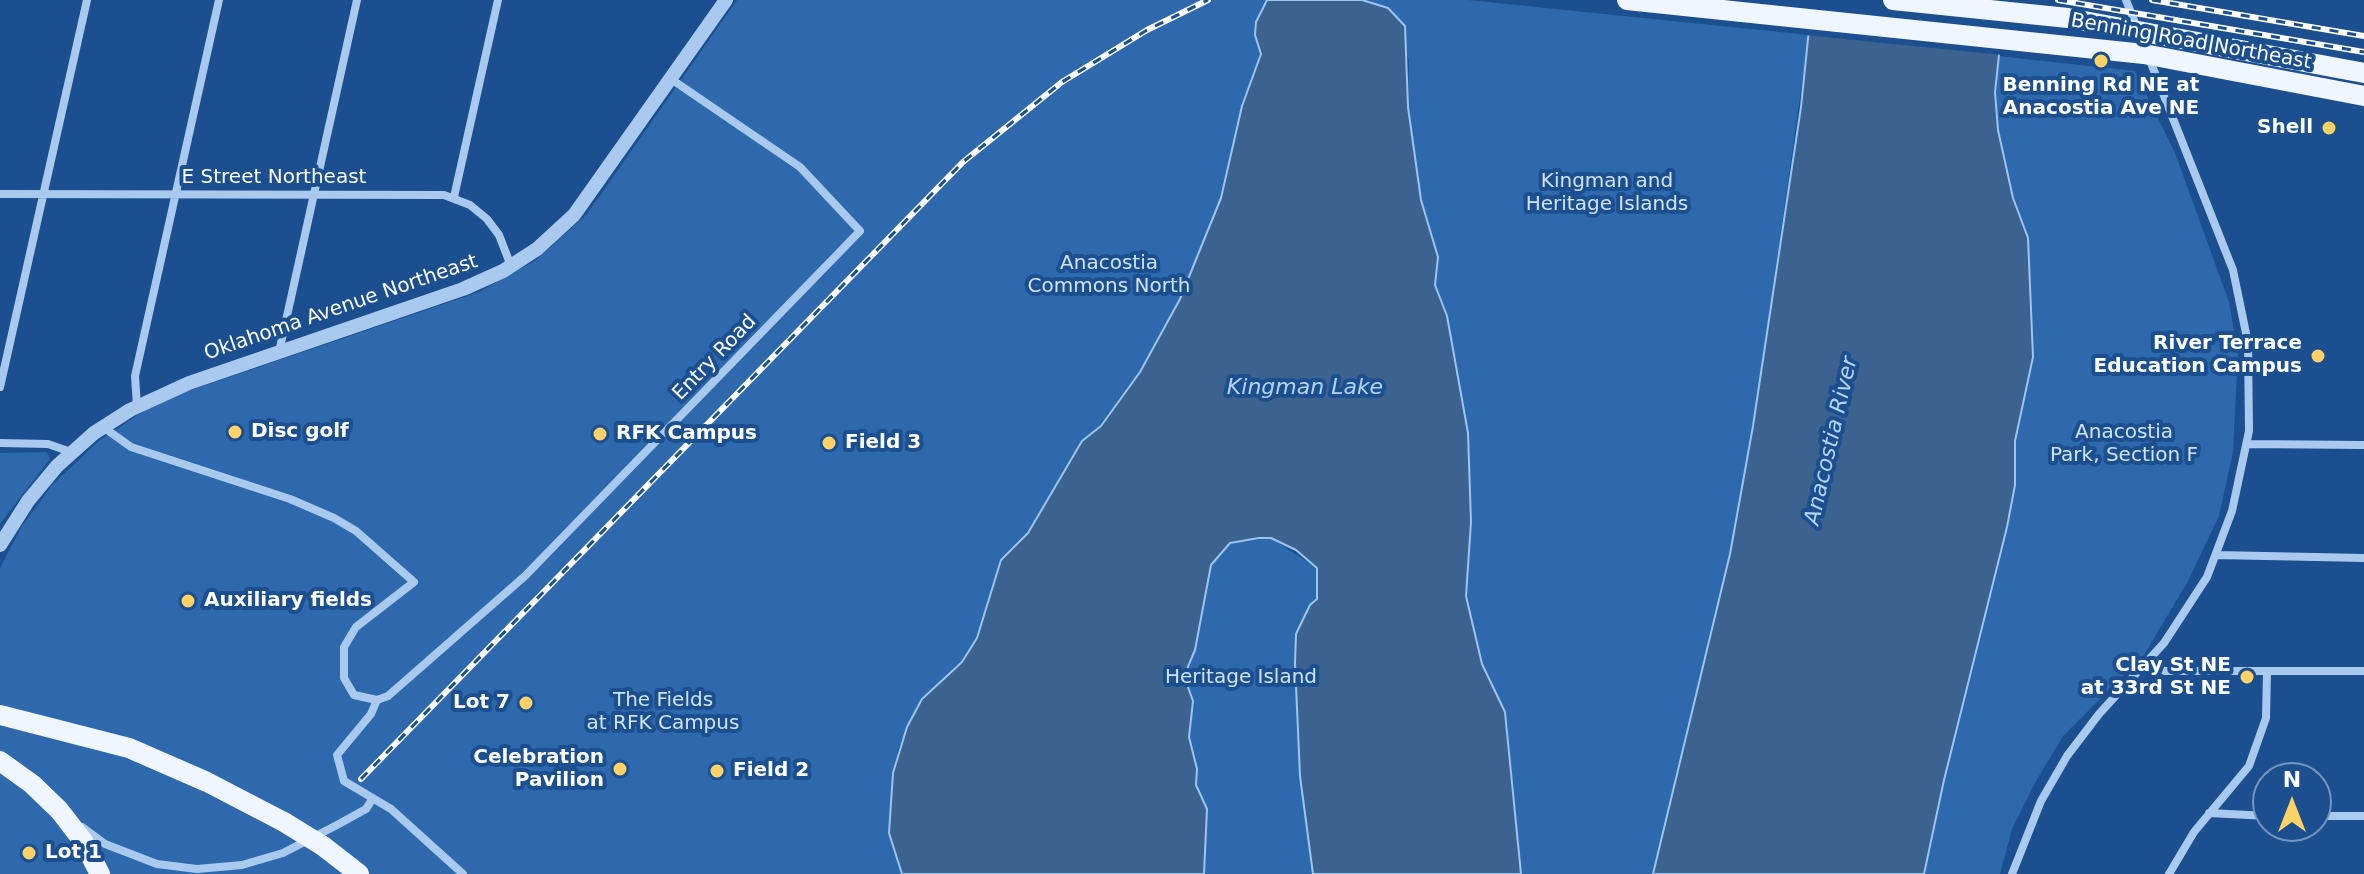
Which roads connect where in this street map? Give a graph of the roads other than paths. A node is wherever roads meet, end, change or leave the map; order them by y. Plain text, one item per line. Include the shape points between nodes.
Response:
1 (87, 0) edge
2 (219, 0) edge
3 (357, 0) edge
4 (498, 0) edge
5 (726, 0) edge
6 (1627, 0) edge
7 (1893, 0) edge
8 (2126, 0) edge
9 (2134, 29) junction
10 (2144, 54) junction
11 (2364, 73) edge
12 (671, 79) junction
13 (2364, 96) edge
14 (43, 193) junction
15 (0, 194) edge
16 (313, 194) junction
17 (175, 195) junction
18 (454, 197) junction
19 (511, 266) junction
20 (279, 352) junction
21 (0, 387) edge
22 (137, 406) junction
23 (103, 427) junction
24 (0, 443) edge
25 (2247, 444) junction
26 (2364, 445) edge
27 (71, 452) junction
28 (0, 545) edge
29 (2216, 555) junction
30 (2364, 558) edge
31 (2146, 665) junction
32 (2267, 671) junction
33 (2364, 671) edge
34 (377, 700) junction
35 (0, 715) edge
36 (0, 761) edge
37 (373, 798) junction
38 (59, 810) junction
39 (2209, 813) junction
40 (2252, 815) edge
41 (2332, 816) edge
42 (2364, 816) edge
43 (100, 874) edge
44 (359, 874) edge
45 (463, 874) edge
46 (2012, 874) edge
47 (2169, 874) edge

1 - 14 street
2 - 17 street
3 - 16 street
4 - 18 street
5 - 12 street, Oklahoma Avenue Northeast
6 - 10 main road, Benning Road Northeast
7 - 9 main road, Benning Road Northeast
8 - 9 street
9 - 10 street
9 - 11 main road, Benning Road Northeast
10 - 13 main road, Benning Road Northeast
10 - 25 street via 2238,291 2249,360
12 - 19 street, Oklahoma Avenue Northeast via 574,215
12 - 34 street, Entry Road via 800,167 860,231 525,576 397,689
14 - 15 street, E Street Northeast
14 - 17 street, E Street Northeast
14 - 21 street
16 - 17 street, E Street Northeast
16 - 18 street, E Street Northeast
16 - 20 street
17 - 22 street via 135,376
18 - 19 street via 494,227
19 - 20 street, Oklahoma Avenue Northeast via 463,289
20 - 22 street, Oklahoma Avenue Northeast
22 - 23 street, Oklahoma Avenue Northeast
23 - 27 street, Oklahoma Avenue Northeast
23 - 34 street via 131,447 334,518 414,582 356,627 344,647 347,687 363,699
24 - 27 street via 48,444
25 - 26 street
25 - 29 street via 2236,499
27 - 28 street, Oklahoma Avenue Northeast via 40,485
29 - 30 street
29 - 31 street via 2185,615
31 - 32 street via 2165,671
31 - 46 street via 2067,756 2041,801
32 - 33 street
32 - 39 street via 2266,718 2258,746 2240,779
34 - 37 street, Entry Road via 337,755 344,781
35 - 44 main road, bridge via 129,748 284,822
36 - 38 main road
37 - 38 street via 366,809 283,853 242,865 197,869 157,864 105,844
37 - 45 street, Entry Road
38 - 43 main road
39 - 40 street
39 - 47 street
41 - 42 street

